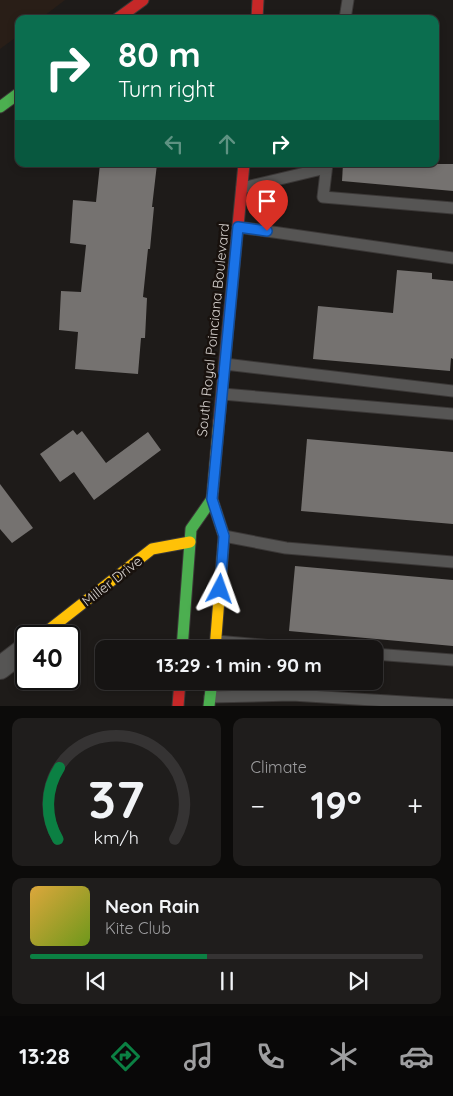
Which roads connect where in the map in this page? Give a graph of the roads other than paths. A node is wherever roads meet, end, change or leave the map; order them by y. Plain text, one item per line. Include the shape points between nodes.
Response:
1 (143, 0) edge
2 (348, 0) edge
3 (259, 2) edge
4 (122, 15) edge
5 (257, 15) edge
6 (346, 15) edge
7 (15, 96) edge
8 (0, 107) edge
9 (244, 167) edge
10 (322, 167) edge
11 (326, 167) edge
12 (242, 188) junction
13 (453, 208) edge
14 (238, 227) junction
15 (453, 258) edge
16 (225, 364) junction
17 (453, 391) edge
18 (222, 394) junction
19 (453, 414) edge
20 (212, 499) junction
21 (224, 536) junction
22 (190, 542) junction
23 (453, 562) edge
24 (55, 625) edge
25 (183, 640) edge
26 (216, 640) edge
27 (383, 655) edge
28 (15, 656) edge
29 (453, 660) edge
30 (0, 668) edge
31 (179, 690) edge
32 (209, 702) edge
33 (453, 705) edge
34 (178, 706) edge

1 - 4 street
2 - 6 lane
3 - 5 street
7 - 8 street
9 - 12 street, South Royal Poinciana Boulevard
10 - 12 lane
11 - 13 lane via 323,197
12 - 14 street, South Royal Poinciana Boulevard
14 - 15 lane
14 - 16 street, South Royal Poinciana Boulevard
16 - 17 lane
16 - 18 street, South Royal Poinciana Boulevard
18 - 19 lane
18 - 20 street, South Royal Poinciana Boulevard
20 - 21 street, South Royal Poinciana Boulevard
20 - 22 street, South Royal Poinciana Boulevard via 191,529
21 - 23 lane via 286,548
21 - 26 street, South Royal Poinciana Boulevard
22 - 24 street, Miller Drive via 152,549
22 - 25 street, South Royal Poinciana Boulevard
27 - 29 lane
28 - 30 street
31 - 34 street
32 - 33 lane via 292,695

